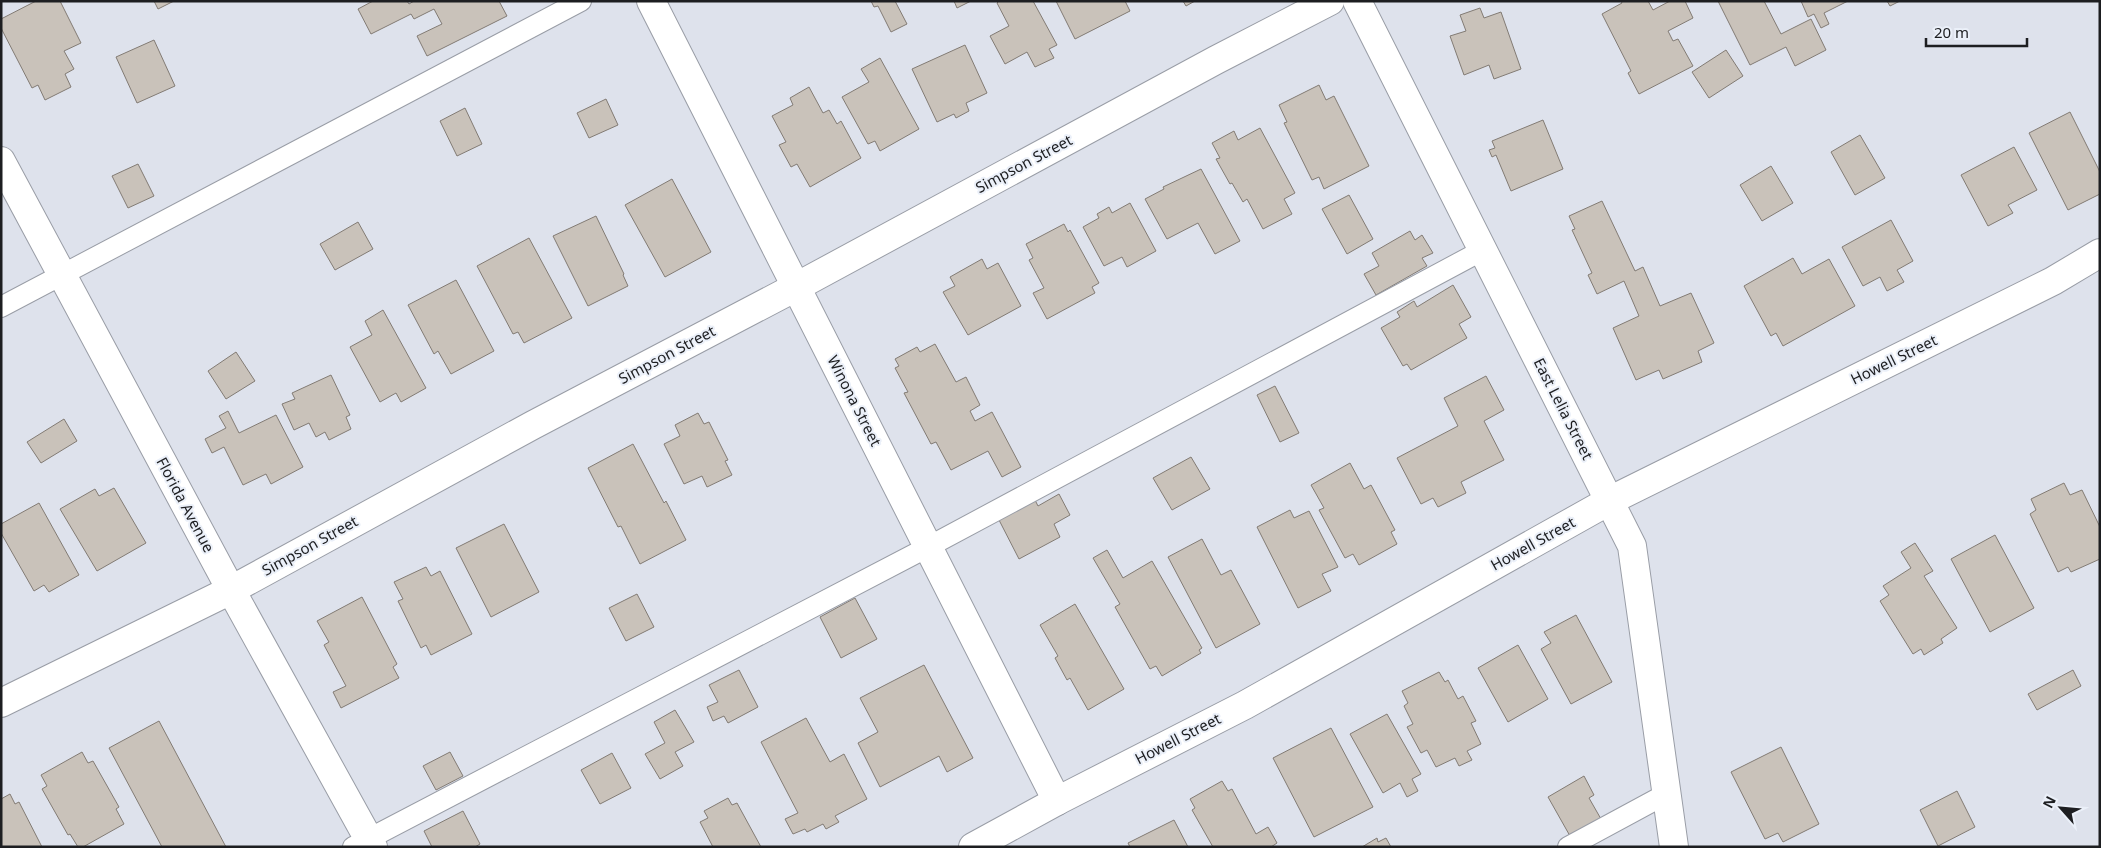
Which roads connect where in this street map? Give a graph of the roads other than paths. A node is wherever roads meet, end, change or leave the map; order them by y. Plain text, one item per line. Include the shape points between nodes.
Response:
1 (581, 1) edge
2 (651, 1) edge
3 (1330, 1) edge
4 (1357, 1) edge
5 (1, 161) edge
6 (1483, 250) junction
7 (2100, 253) edge
8 (62, 275) junction
9 (796, 287) junction
10 (1, 307) edge
11 (1609, 501) junction
12 (928, 547) junction
13 (231, 590) junction
14 (1, 703) edge
15 (1668, 793) junction
16 (1057, 801) junction
17 (365, 844) edge
18 (973, 847) edge
19 (1568, 847) edge
20 (1674, 847) edge

1 - 8 lane
2 - 9 street, Winona Street
3 - 9 street, Simpson Street
4 - 6 street, East Lelia Street
5 - 8 street, Florida Avenue
6 - 11 street, East Lelia Street
6 - 12 lane
7 - 11 street, Howell Street via 2053,281
8 - 10 lane
8 - 13 street, Florida Avenue
9 - 12 street, Winona Street
9 - 13 street, Simpson Street via 533,425
11 - 15 street, East Lelia Street via 1632,546
11 - 16 street, Howell Street via 1245,705
12 - 16 street, Winona Street
12 - 17 lane
13 - 14 street, Simpson Street
13 - 17 street, Florida Avenue
15 - 19 lane
15 - 20 street, East Lelia Street
16 - 18 street, Howell Street

